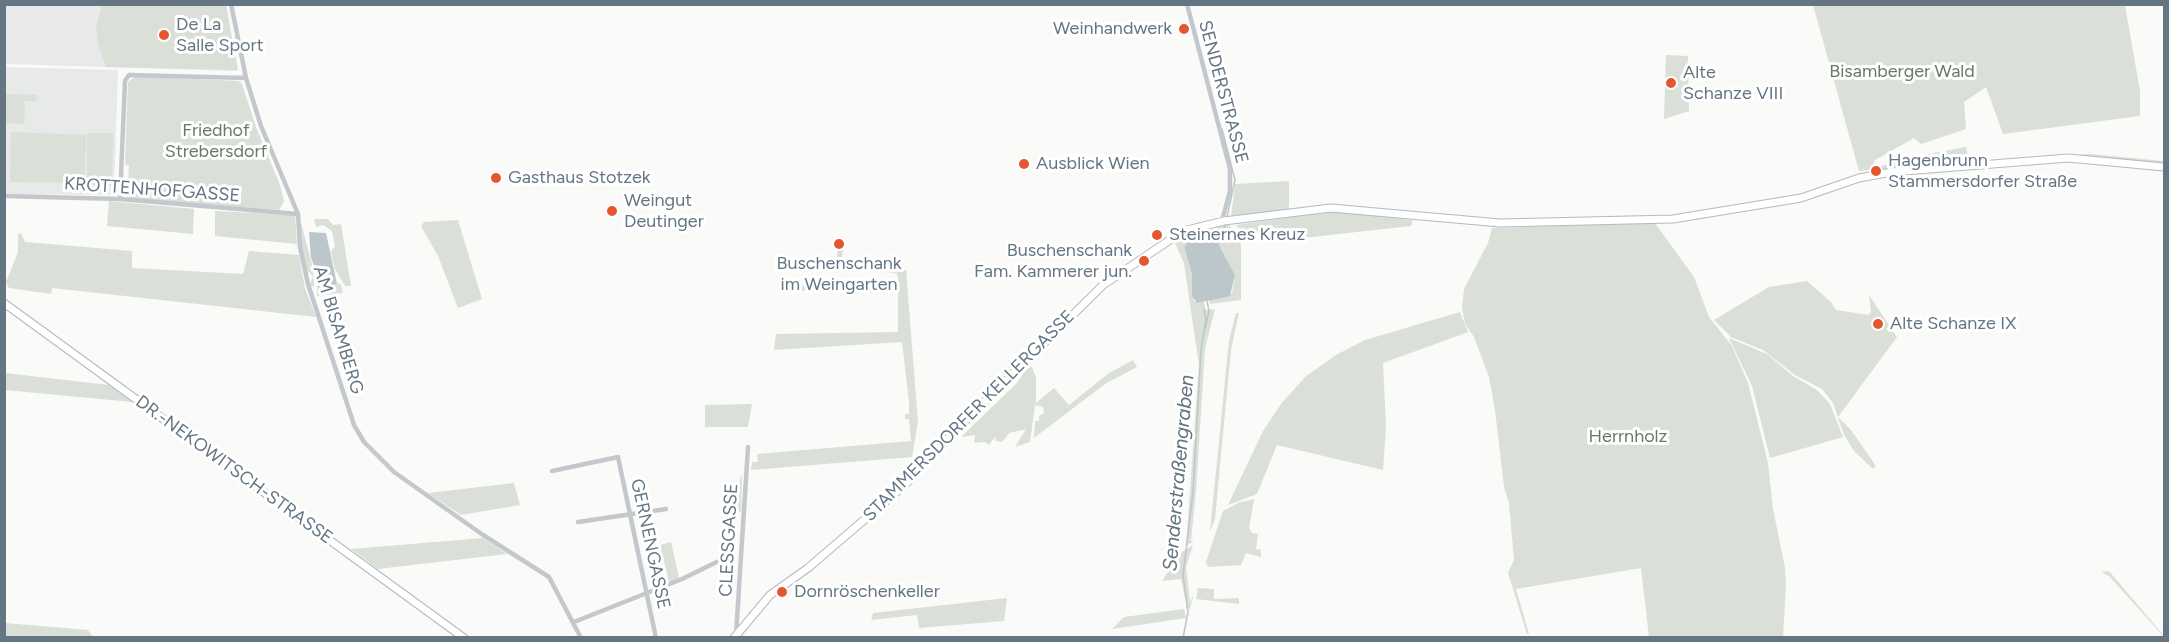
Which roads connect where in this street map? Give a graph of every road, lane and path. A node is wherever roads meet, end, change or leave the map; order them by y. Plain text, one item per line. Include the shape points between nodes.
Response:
1 (231, 4) edge
2 (1186, 4) edge
3 (246, 78) junction
4 (2164, 167) edge
5 (4, 196) edge
6 (120, 200) junction
7 (298, 214) junction
8 (1226, 221) junction
9 (4, 303) edge
10 (748, 447) dead end
11 (552, 471) dead end
12 (666, 508) dead end
13 (630, 512) junction
14 (578, 522) dead end
15 (729, 556) dead end
16 (647, 592) junction
17 (574, 622) junction
18 (455, 634) edge
19 (735, 636) edge
20 (464, 638) edge
21 (580, 638) edge
22 (656, 638) edge

1 - 3 street, AM BISAMBERG
2 - 8 street, SENDERSTRASSE via 1230,169
3 - 6 street via 129,75 125,81
3 - 7 street, AM BISAMBERG via 261,126
4 - 8 street, STAMMERSDORFER KELLERGASSE via 2055,158 1892,172 1801,198 1673,219 1500,223 1331,208
5 - 6 street, KROTTENHOFGASSE
6 - 7 street, KROTTENHOFGASSE
7 - 17 street, AM BISAMBERG via 308,284 363,442 419,491 549,577
8 - 19 street, STAMMERSDORFER KELLERGASSE via 1182,231 1103,285 906,484 808,568 770,595
9 - 18 street, DR.-NEKOWITSCH-STRASSE
10 - 19 street, CLESSGASSE
11 - 13 street, GERNENGASSE via 618,457
12 - 13 street
13 - 14 street
13 - 16 street, GERNENGASSE
15 - 16 street
16 - 17 street
16 - 22 street, GERNENGASSE
17 - 21 street
18 - 20 street, DR.-NEKOWITSCH-STRASSE

